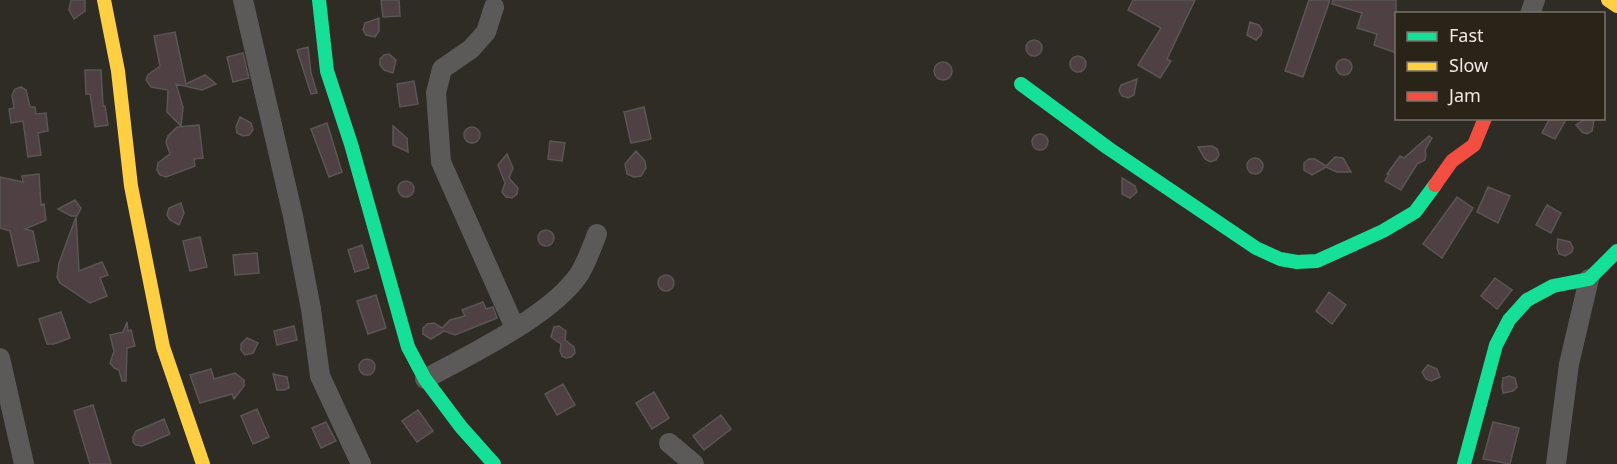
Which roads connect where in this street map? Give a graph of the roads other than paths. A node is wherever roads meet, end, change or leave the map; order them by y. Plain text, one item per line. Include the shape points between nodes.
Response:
1 (104, 0) edge
2 (243, 0) edge
3 (319, 0) edge
4 (1608, 0) edge
5 (1617, 6) edge
6 (494, 7) dead end
7 (1021, 84) dead end
8 (1484, 120) edge
9 (597, 234) dead end
10 (1617, 251) edge
11 (1589, 279) junction
12 (515, 328) junction
13 (0, 358) edge
14 (425, 380) junction
15 (669, 443) dead end
16 (24, 464) edge
17 (203, 464) edge
18 (361, 464) edge
19 (494, 464) edge
20 (694, 464) edge
21 (1464, 464) edge
22 (1556, 464) edge

1 - 17 street via 118,70 130,186 164,347
2 - 18 street via 294,216 320,376
3 - 14 street via 327,71 408,347
4 - 5 street
6 - 12 street via 486,32 471,49 442,69 436,93 441,162
7 - 8 street via 1256,248 1296,262 1317,261 1415,212 1452,161 1474,145
9 - 12 street via 580,273 559,297
10 - 11 street
11 - 21 street via 1567,280 1532,294 1502,329
11 - 22 street via 1569,364
12 - 14 street
13 - 16 street
14 - 19 street
15 - 20 street

